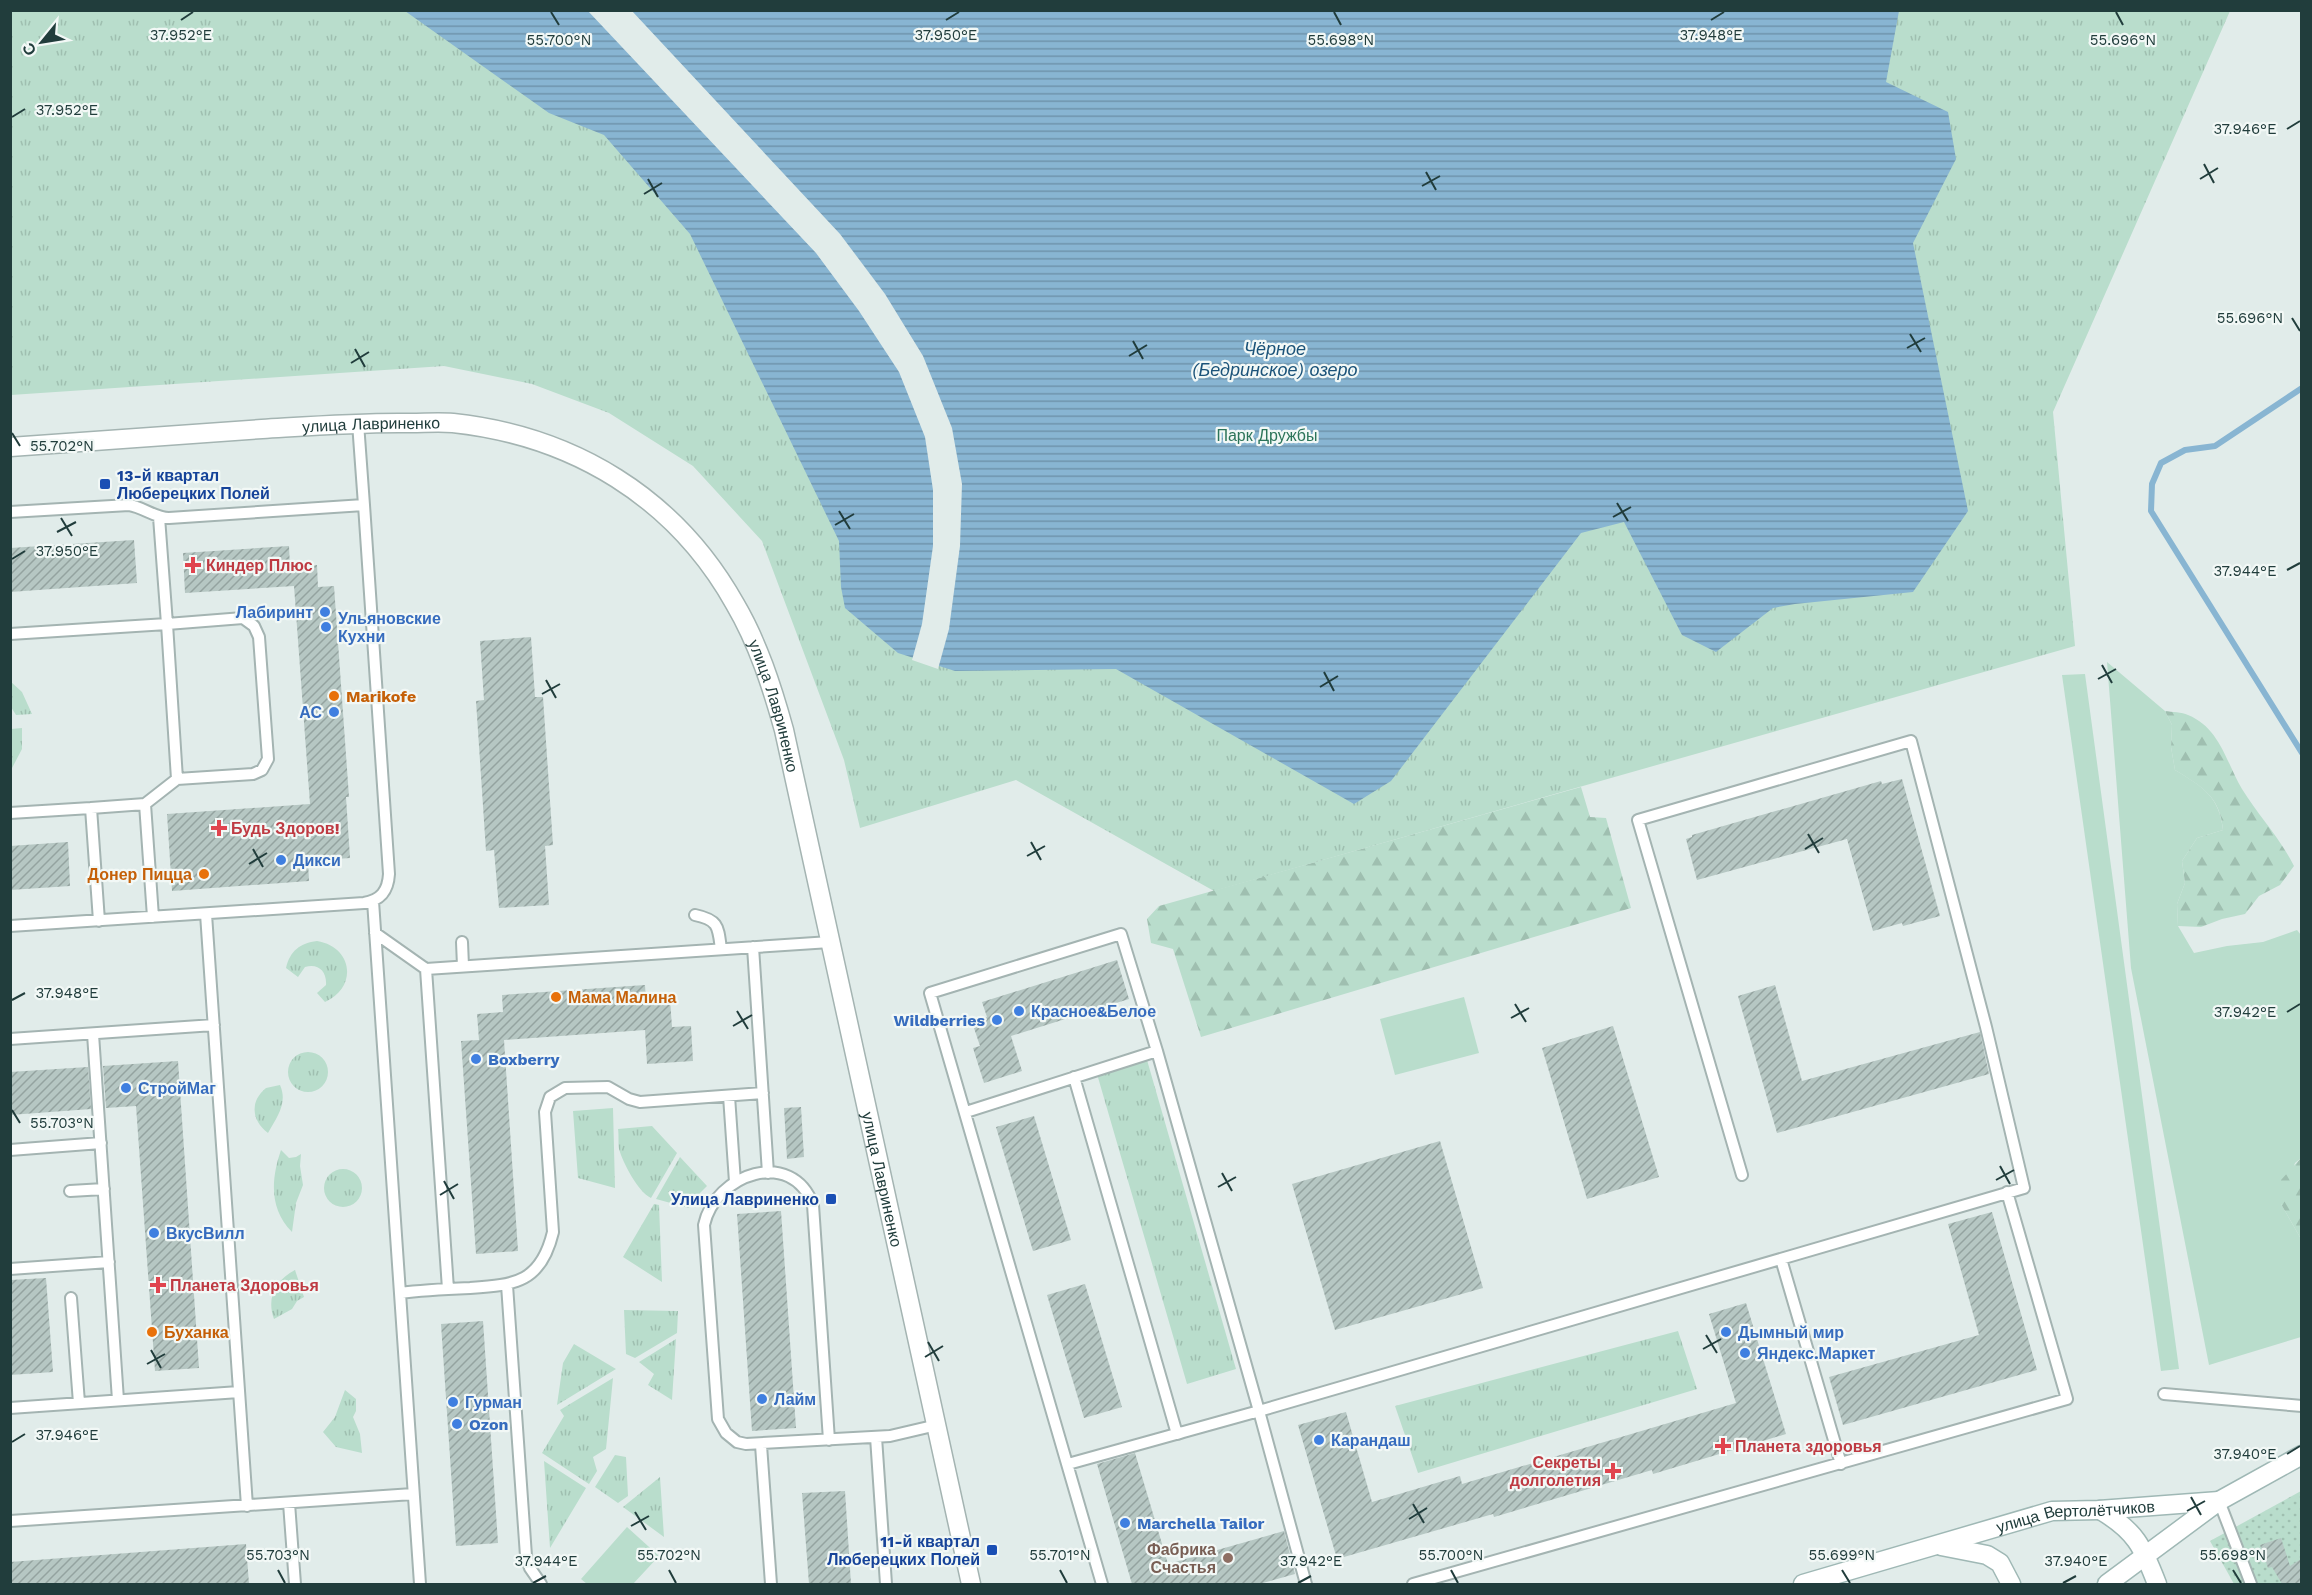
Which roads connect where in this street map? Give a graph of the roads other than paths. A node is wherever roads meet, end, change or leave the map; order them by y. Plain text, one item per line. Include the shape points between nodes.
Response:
1 (358, 423) junction
2 (10, 447) edge
3 (364, 505) junction
4 (10, 512) edge
5 (159, 517) junction
6 (166, 624) junction
7 (10, 634) edge
8 (177, 779) junction
9 (145, 804) junction
10 (92, 808) junction
11 (10, 813) edge
12 (373, 901) junction
13 (206, 914) junction
14 (695, 915) dead end
15 (153, 917) junction
16 (99, 921) junction
17 (10, 927) edge
18 (375, 933) junction
19 (462, 942) dead end
20 (830, 942) junction
21 (753, 947) junction
22 (721, 949) junction
23 (463, 966) junction
24 (426, 969) junction
25 (214, 1025) junction
26 (93, 1034) junction
27 (10, 1039) edge
28 (1157, 1051) junction
29 (1074, 1077) junction
30 (763, 1093) junction
31 (729, 1096) junction
32 (966, 1112) junction
33 (101, 1143) junction
34 (10, 1150) edge
35 (768, 1173) junction
36 (1742, 1175) dead end
37 (735, 1182) junction
38 (104, 1189) junction
39 (70, 1191) dead end
40 (2007, 1192) junction
41 (1781, 1259) junction
42 (109, 1262) junction
43 (10, 1269) edge
44 (507, 1285) junction
45 (448, 1289) junction
46 (400, 1293) junction
47 (71, 1298) dead end
48 (239, 1392) junction
49 (2164, 1394) dead end
50 (118, 1400) junction
51 (79, 1403) junction
52 (2301, 1406) edge
53 (10, 1408) edge
54 (1259, 1411) junction
55 (937, 1425) junction
56 (1177, 1434) junction
57 (876, 1437) junction
58 (829, 1440) junction
59 (761, 1445) junction
60 (2301, 1455) edge
61 (1068, 1464) junction
62 (1841, 1464) junction
63 (413, 1494) junction
64 (2218, 1501) junction
65 (289, 1503) junction
66 (247, 1506) junction
67 (2099, 1510) junction
68 (10, 1521) edge
69 (1936, 1545) junction
70 (2146, 1555) junction
71 (2129, 1576) edge
72 (295, 1584) edge
73 (420, 1584) edge
74 (541, 1584) edge
75 (771, 1584) edge
76 (886, 1584) edge
77 (971, 1584) edge
78 (1102, 1584) edge
79 (1306, 1584) edge
80 (1413, 1584) edge
81 (1803, 1584) edge
82 (2011, 1584) edge
83 (2107, 1584) edge
84 (2157, 1584) edge
85 (2251, 1584) edge

1 - 2 street, улица Лавриненко
1 - 3 lane
1 - 20 street, улица Лавриненко via 451,423 516,434 610,473 655,505 684,534 737,606 767,675 784,730
3 - 5 lane
3 - 12 lane via 389,874 385,891
4 - 5 lane via 129,505
5 - 6 lane
6 - 7 lane
6 - 8 lane
6 - 8 lane via 243,618 249,622 259,637 264,702 268,759 262,770 254,774
8 - 9 lane
9 - 10 lane
9 - 15 lane
10 - 11 lane
10 - 16 lane
12 - 13 lane
12 - 18 lane
13 - 15 lane
13 - 25 lane
14 - 22 lane via 708,918 718,927
15 - 16 lane
16 - 17 lane
18 - 24 lane
18 - 46 lane
19 - 23 lane
20 - 21 lane
20 - 55 street, улица Лавриненко
21 - 22 lane
21 - 30 lane
22 - 23 lane
23 - 24 lane
24 - 45 lane
25 - 26 lane
25 - 48 lane
26 - 27 lane
26 - 33 lane
28 - 29 lane
28 - 32 lane via 1121,934 930,993
28 - 54 lane
29 - 32 lane
29 - 56 lane
30 - 31 lane
30 - 35 lane
31 - 37 lane
31 - 44 lane via 640,1102 612,1088 598,1086 565,1088 554,1093 545,1112 553,1232 535,1270
32 - 61 lane
33 - 34 lane
33 - 38 lane
35 - 37 lane via 747,1175
35 - 58 lane via 780,1173 798,1181 813,1205
36 - 40 lane via 1638,820 1911,741 2024,1188
37 - 59 lane via 716,1198 704,1225 718,1419 731,1438
38 - 39 lane
38 - 42 lane
40 - 41 lane
40 - 62 lane via 2067,1399
41 - 54 lane
41 - 62 lane
42 - 43 lane
42 - 50 lane
44 - 45 lane
44 - 74 lane via 525,1556
45 - 46 lane
46 - 63 lane
47 - 51 lane
48 - 50 lane
48 - 66 lane
49 - 52 lane
50 - 51 lane
51 - 53 lane
54 - 56 lane
54 - 79 lane
55 - 57 lane
55 - 77 street, улица Лавриненко
56 - 61 lane
57 - 58 lane
57 - 76 lane
58 - 59 lane
59 - 75 lane
60 - 64 street
61 - 78 lane
62 - 80 lane
63 - 65 lane
63 - 73 lane
64 - 67 street, улица Вертолётчиков
64 - 70 street, улица Вертолётчиков
64 - 85 lane
65 - 66 lane
65 - 72 lane
66 - 68 lane
67 - 69 street, улица Вертолётчиков via 2052,1511
67 - 70 street via 2120,1521
69 - 81 street, улица Вертолётчиков
69 - 82 street via 1987,1555 2000,1563
70 - 71 street, улица Вертолётчиков
70 - 84 street
71 - 83 street, улица Вертолётчиков

